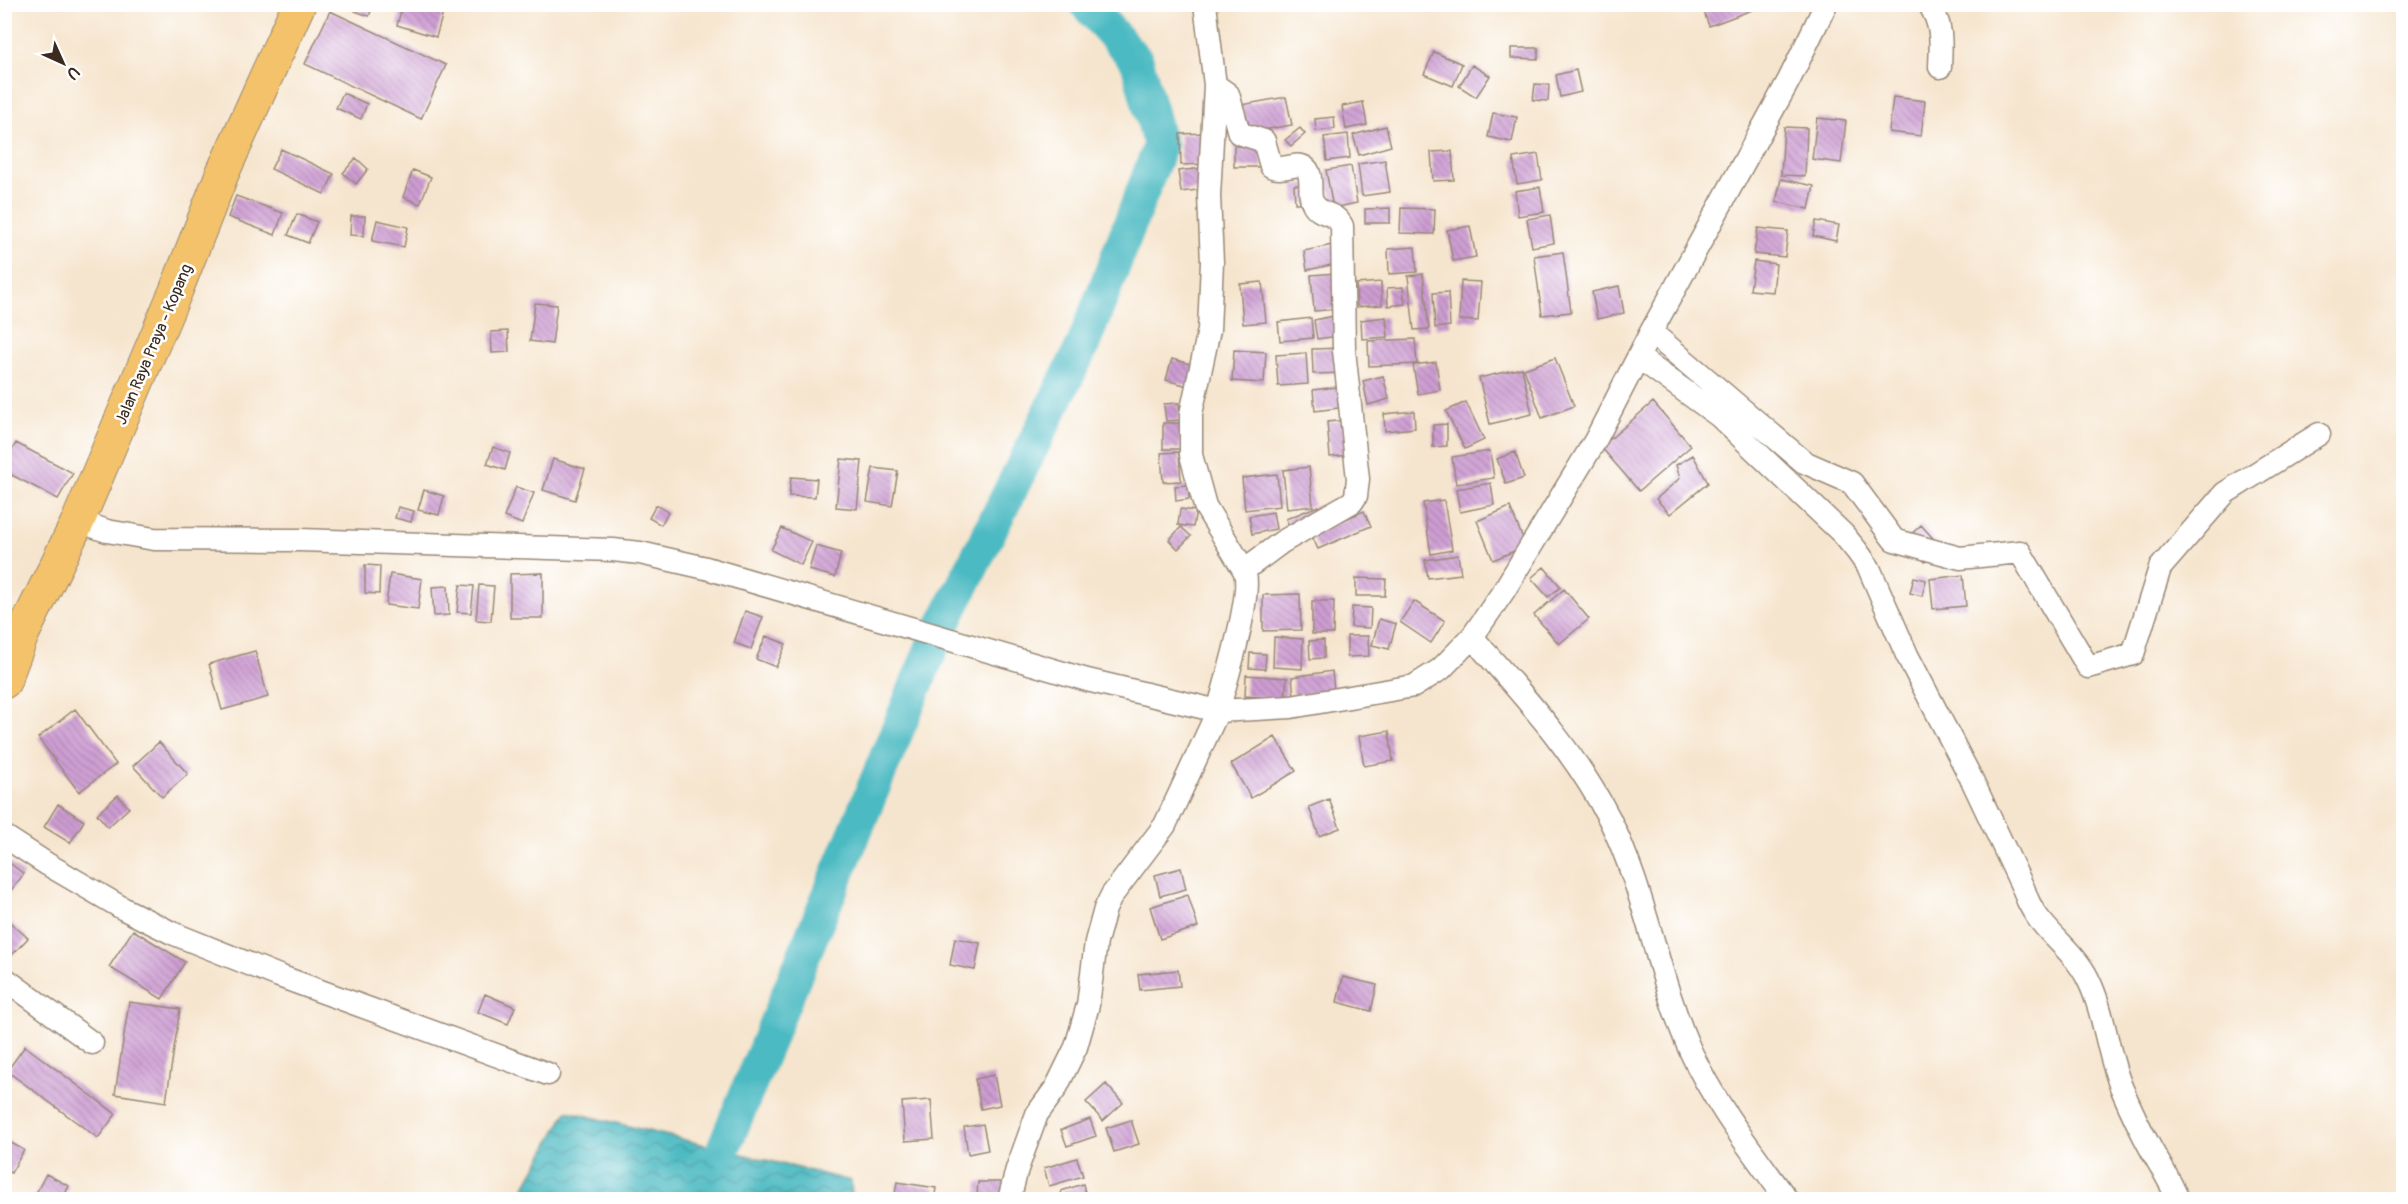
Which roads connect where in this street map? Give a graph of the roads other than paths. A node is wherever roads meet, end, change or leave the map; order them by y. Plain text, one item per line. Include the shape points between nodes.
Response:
1 (299, 4) edge
2 (1205, 4) edge
3 (1826, 4) edge
4 (1929, 4) edge
5 (1940, 67) dead end
6 (1215, 85) junction
7 (1651, 332) junction
8 (1638, 357) junction
9 (2319, 434) dead end
10 (78, 520) junction
11 (1244, 570) junction
12 (13, 631) edge
13 (1472, 637) junction
14 (4, 682) edge
15 (1218, 711) junction
16 (4, 836) edge
17 (4, 978) edge
18 (92, 1043) dead end
19 (548, 1074) dead end
20 (1009, 1200) edge
21 (1786, 1200) edge
22 (2178, 1200) edge

1 - 10 highway, Jalan Raya Praya - Kopang via 222,174
2 - 6 street
3 - 7 street via 1789,80
4 - 5 street via 1941,31
6 - 11 street via 1209,196 1209,330 1191,414 1191,455 1205,506
6 - 11 street via 1228,94 1239,134 1264,141 1274,168 1305,168 1313,204 1335,216 1342,226 1344,350 1358,479 1352,502 1282,542
7 - 8 street
7 - 9 street via 1804,462 1852,483 1894,540 1960,558 2020,552 2088,667 2133,654 2160,568 2225,493
8 - 13 street via 1595,441
8 - 22 street via 1719,416 1752,446 1844,534 1869,568 1907,655 1972,780 2029,904 2089,981 2123,1091
10 - 12 highway, Jalan Raya Praya - Kopang
10 - 15 street via 107,531 154,539 613,550 679,561 1087,680
11 - 15 street via 1245,595
12 - 14 highway, Jalan Raya Praya - Kopang
13 - 15 street via 1441,669 1414,686 1291,707
13 - 21 street via 1540,715 1598,799 1635,881 1691,1052 1717,1102
15 - 20 street via 1166,825 1105,909 1096,942 1088,1005 1076,1047 1056,1088 1037,1114
16 - 19 street via 124,909 172,933
17 - 18 street

